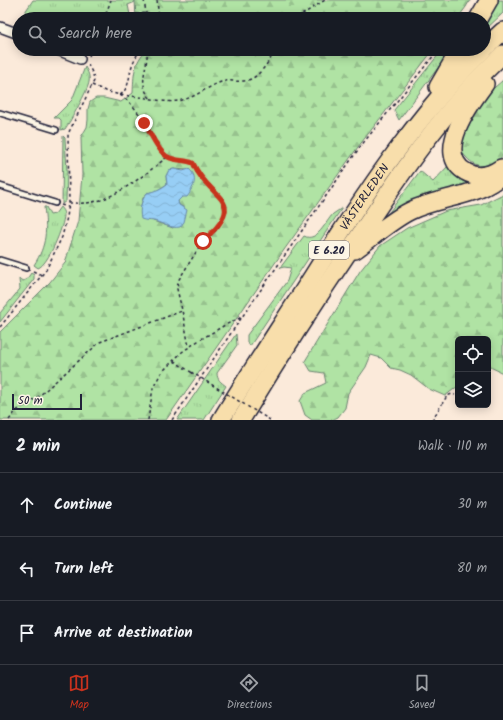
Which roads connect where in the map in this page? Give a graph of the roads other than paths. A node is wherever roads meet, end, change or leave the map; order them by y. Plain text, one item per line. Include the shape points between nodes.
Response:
1 (489, 0) edge
2 (482, 12) edge
3 (0, 27) edge
4 (12, 31) edge
5 (503, 31) edge
6 (491, 43) edge
7 (503, 54) edge
8 (73, 56) edge
9 (456, 56) edge
10 (477, 56) edge
11 (80, 59) road end
12 (503, 61) edge
13 (0, 113) edge
14 (425, 114) junction
15 (56, 130) dead end
16 (503, 167) edge
17 (503, 174) edge
18 (0, 186) edge
19 (55, 203) dead end
20 (0, 260) edge
21 (343, 260) junction
22 (26, 268) road end
23 (221, 420) edge
24 (241, 420) edge

1 - 2 highway
3 - 4 street
5 - 6 highway, VÄSTERLEDEN / E 6.20
7 - 21 highway, VÄSTERLEDEN / E 6.20 via 446,114 385,196
8 - 11 street
9 - 14 highway
10 - 14 highway, VÄSTERLEDEN / E 6.20
12 - 16 highway via 477,94 463,118 455,134 452,151 460,168 476,176 484,176
13 - 15 lane
14 - 23 highway, VÄSTERLEDEN / E 6.20 via 372,185
17 - 21 highway via 481,188 410,211 394,220
18 - 19 lane
20 - 22 lane
21 - 24 highway, VÄSTERLEDEN / E 6.20

